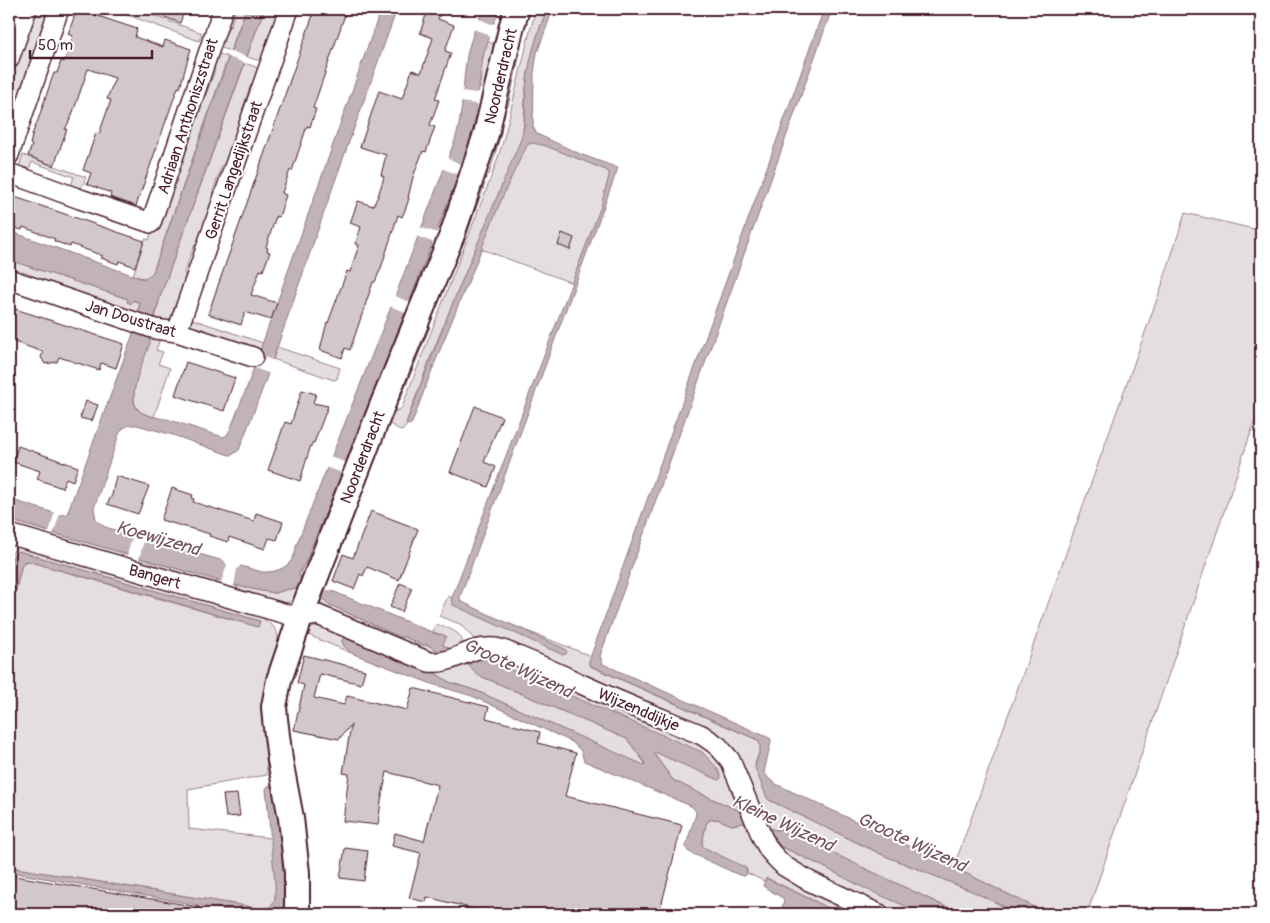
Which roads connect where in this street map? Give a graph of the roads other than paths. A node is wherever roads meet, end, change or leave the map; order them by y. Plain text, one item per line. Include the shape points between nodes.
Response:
1 (26, 9) edge
2 (59, 9) edge
3 (223, 9) edge
4 (289, 9) edge
5 (517, 9) edge
6 (9, 59) edge
7 (9, 155) edge
8 (9, 173) edge
9 (9, 280) edge
10 (177, 332) junction
11 (253, 357) dead end
12 (9, 534) edge
13 (300, 618) junction
14 (297, 914) edge
15 (879, 914) edge

1 - 6 street
2 - 7 street
3 - 8 street, Adriaan Anthoniszstraat via 151,223
4 - 10 street, Gerrit Langedijkstraat
5 - 13 street, Noorderdracht via 486,134 452,235 379,404
9 - 10 street, Jan Doustraat via 155,329
10 - 11 street, Jan Doustraat
12 - 13 street, Bangert
13 - 14 street, Noorderdracht via 279,680 274,707 291,818 297,873
13 - 15 street, Wijzenddijkje via 318,616 436,663 483,648 500,649 710,740 730,760 762,837 776,858 796,874

